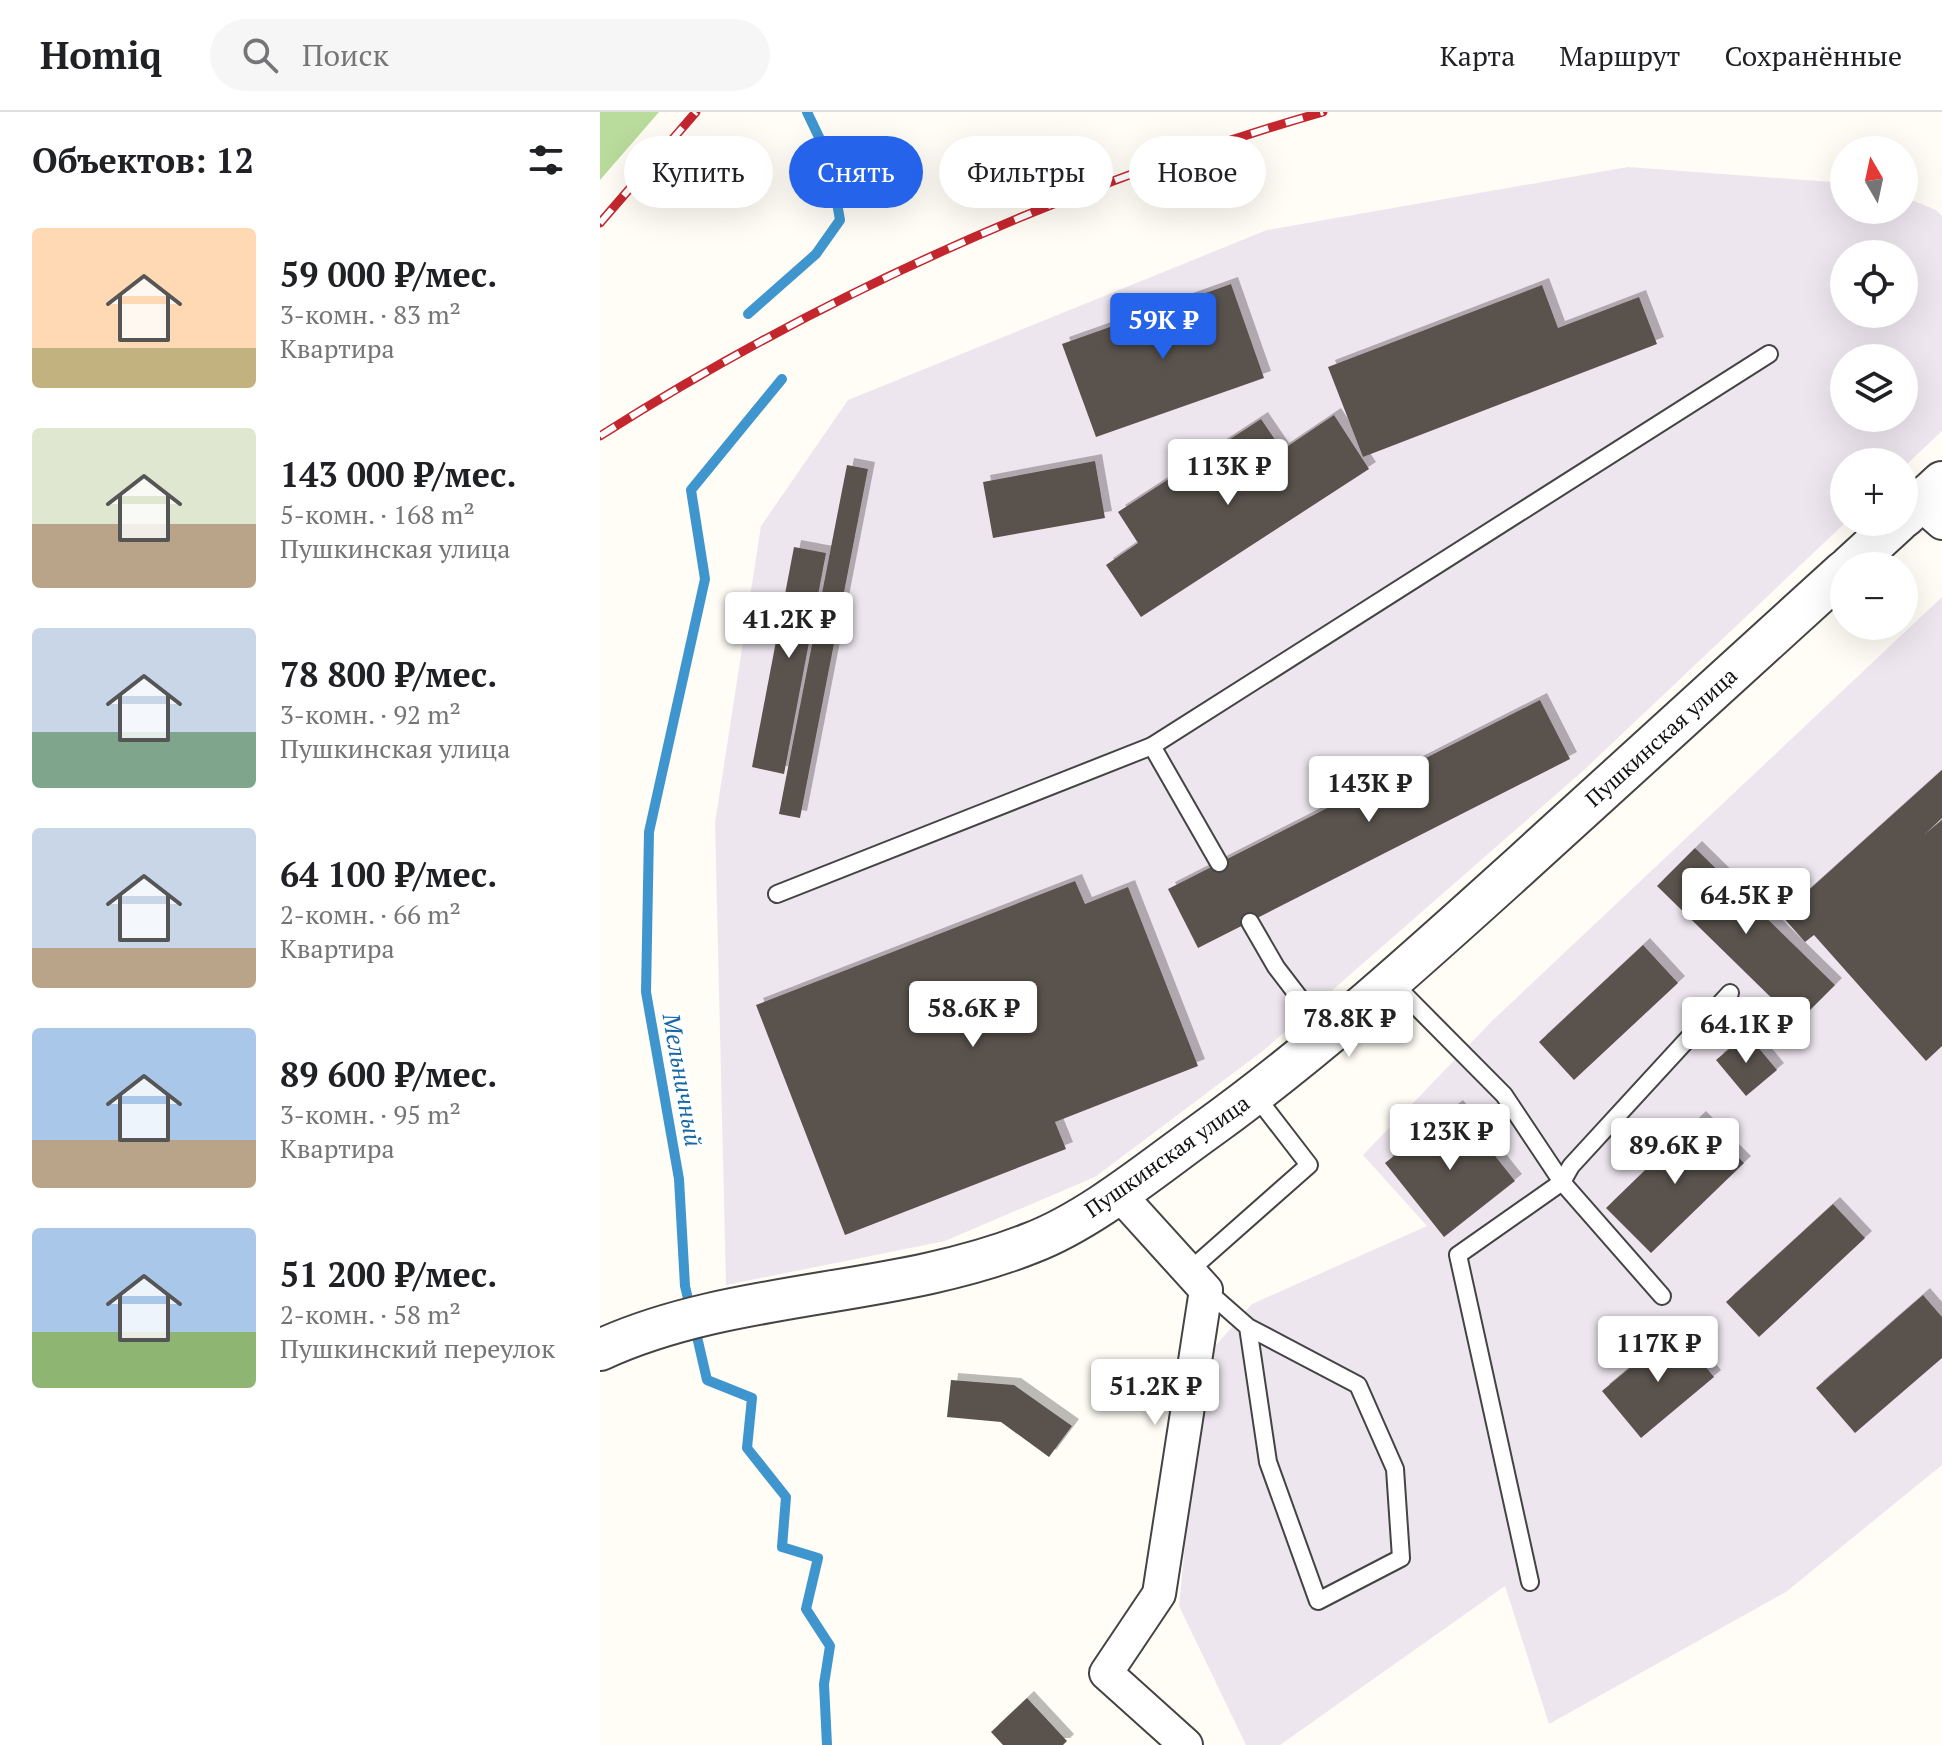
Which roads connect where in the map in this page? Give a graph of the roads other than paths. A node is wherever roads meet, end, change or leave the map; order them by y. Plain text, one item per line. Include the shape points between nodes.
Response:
1 (1769, 354) dead end
2 (1921, 509) edge
3 (1867, 552) edge
4 (1830, 584) edge
5 (1152, 746) junction
6 (1219, 863) dead end
7 (777, 894) dead end
8 (1250, 922) dead end
9 (1392, 982) junction
10 (1730, 993) dead end
11 (1328, 1035) junction
12 (1255, 1095) junction
13 (1562, 1182) junction
14 (1118, 1193) junction
15 (1198, 1281) junction
16 (1662, 1296) dead end
17 (1248, 1327) junction
18 (600, 1350) edge
19 (1530, 1582) dead end
20 (1186, 1745) edge

1 - 5 lane
2 - 3 street
4 - 9 street, Пушкинская улица
5 - 6 lane
5 - 7 lane
8 - 11 lane via 1276,967
9 - 11 street, Пушкинская улица
9 - 13 lane via 1504,1095
10 - 13 lane
11 - 12 street, Пушкинская улица
12 - 14 street, Пушкинская улица
12 - 15 lane via 1309,1165
13 - 16 lane
13 - 19 lane via 1458,1255
14 - 15 street
14 - 18 street, Пушкинская улица via 1035,1242 942,1273 726,1312
15 - 17 lane
15 - 20 street via 1193,1358 1159,1594 1106,1673
17 - 17 lane via 1358,1385 1395,1469 1401,1558 1318,1601 1268,1462

